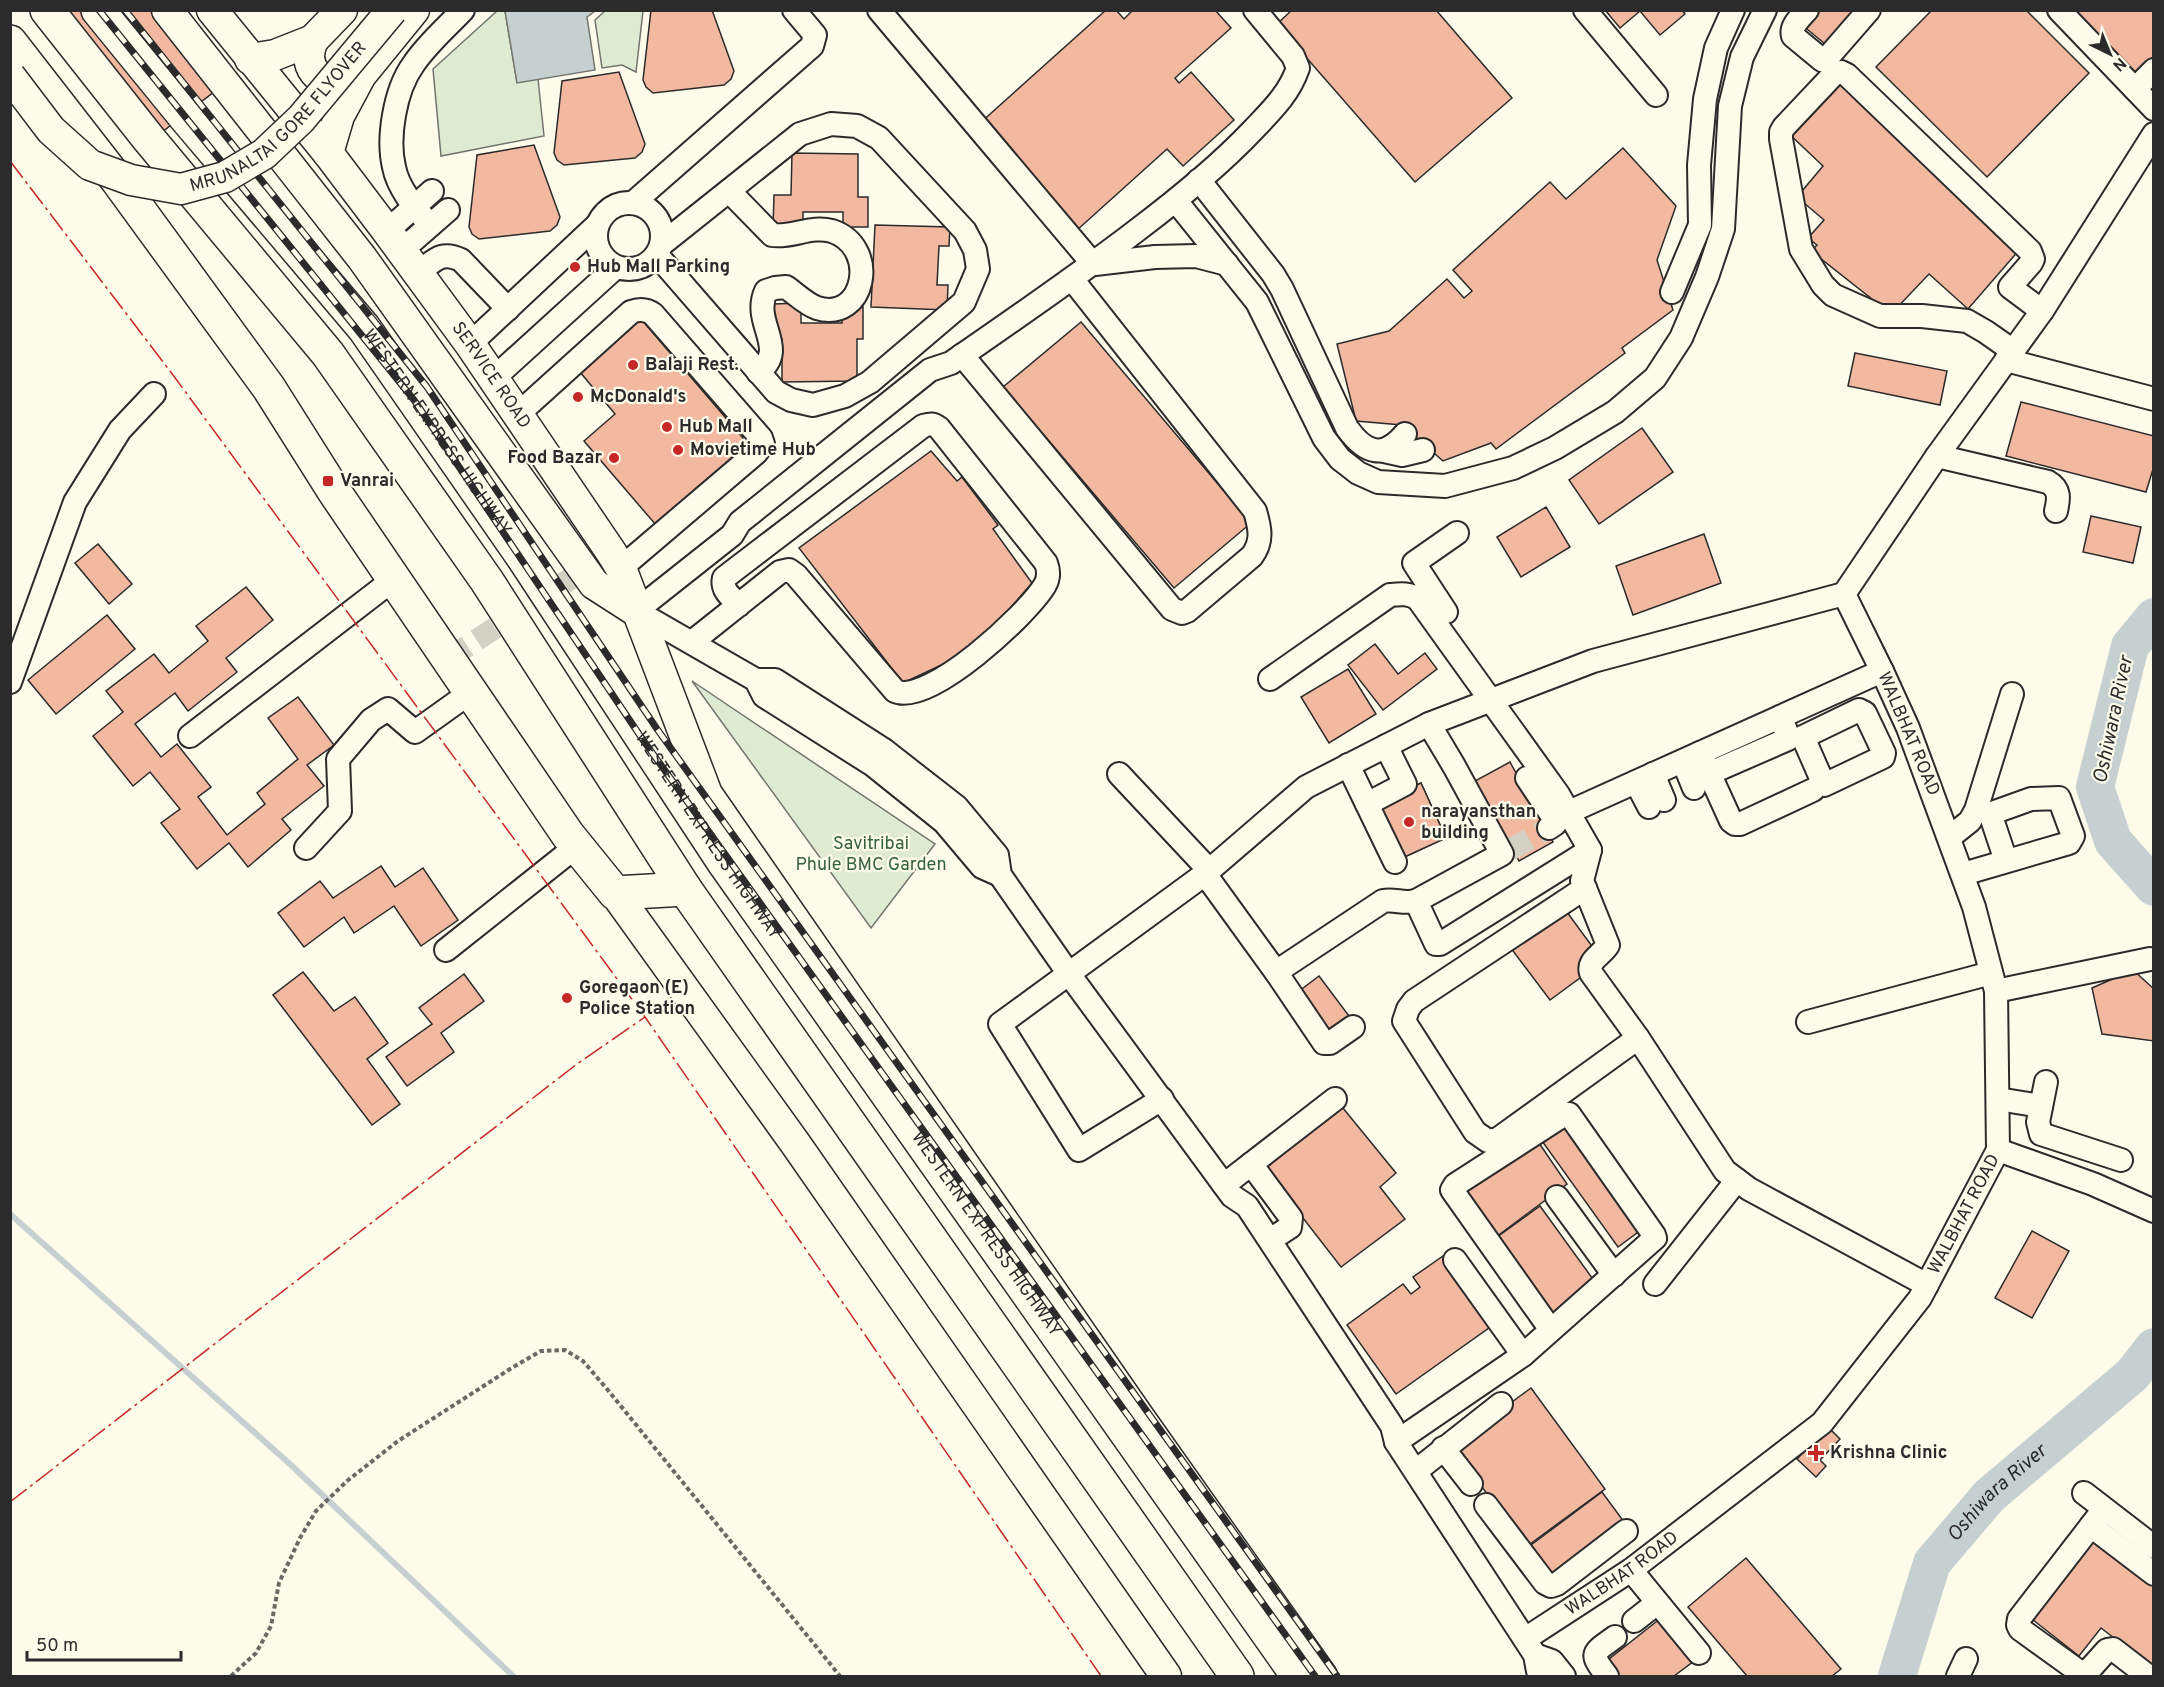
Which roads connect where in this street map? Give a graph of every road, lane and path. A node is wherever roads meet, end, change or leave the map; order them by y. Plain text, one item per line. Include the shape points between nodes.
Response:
1 (47, 10) edge
2 (98, 10) edge
3 (167, 10) edge
4 (212, 10) edge
5 (342, 10) edge
6 (463, 10) edge
7 (794, 10) edge
8 (879, 10) edge
9 (1255, 10) edge
10 (1585, 10) edge
11 (1732, 10) edge
12 (1765, 10) edge
13 (1807, 10) edge
14 (1869, 10) edge
15 (2059, 10) edge
16 (401, 17) edge
17 (313, 40) junction
18 (10, 42) edge
19 (1716, 48) junction
20 (423, 52) junction
21 (1742, 57) junction
22 (250, 59) junction
23 (2154, 70) edge
24 (361, 75) junction
25 (10, 76) edge
26 (2134, 89) junction
27 (1656, 95) dead end
28 (288, 105) junction
29 (2154, 109) edge
30 (261, 128) junction
31 (2154, 134) edge
32 (328, 153) junction
33 (1199, 180) junction
34 (432, 191) dead end
35 (729, 191) junction
36 (1176, 201) junction
37 (633, 203) junction
38 (415, 206) junction
39 (448, 210) dead end
40 (430, 225) junction
41 (597, 225) junction
42 (1700, 225) junction
43 (1723, 229) junction
44 (659, 250) junction
45 (402, 252) junction
46 (1685, 259) junction
47 (1093, 264) junction
48 (1227, 264) junction
49 (616, 267) junction
50 (1663, 267) dead end
51 (1072, 279) junction
52 (1672, 292) dead end
53 (508, 309) junction
54 (2042, 311) junction
55 (470, 344) junction
56 (1311, 350) junction
57 (2009, 356) junction
58 (956, 359) junction
59 (1287, 361) junction
60 (758, 372) junction
61 (494, 378) junction
62 (154, 394) dead end
63 (2154, 399) edge
64 (518, 414) junction
65 (1405, 434) dead end
66 (1356, 441) junction
67 (1423, 450) dead end
68 (1384, 451) junction
69 (1937, 456) junction
70 (1340, 459) junction
71 (2056, 510) dead end
72 (1457, 532) dead end
73 (621, 568) junction
74 (394, 579) junction
75 (1844, 594) junction
76 (739, 605) junction
77 (1432, 606) junction
78 (636, 611) junction
79 (1453, 624) dead end
80 (692, 642) junction
81 (1882, 671) junction
82 (1270, 679) dead end
83 (10, 682) edge
84 (471, 692) junction
85 (2012, 694) dead end
86 (1491, 699) junction
87 (1780, 717) junction
88 (1429, 724) junction
89 (1908, 728) junction
90 (190, 736) dead end
91 (1878, 741) dead end
92 (1386, 746) junction
93 (1692, 757) junction
94 (1348, 765) junction
95 (1119, 774) dead end
96 (1527, 778) dead end
97 (1638, 781) junction
98 (1702, 781) junction
99 (1812, 790) dead end
100 (1557, 803) junction
101 (1367, 804) junction
102 (1549, 828) tunnel mouth
103 (1950, 837) junction
104 (578, 846) junction
105 (306, 848) dead end
106 (1590, 850) junction
107 (2006, 861) dead end
108 (1395, 862) dead end
109 (1207, 872) junction
110 (1963, 874) junction
111 (1585, 888) junction
112 (685, 889) junction
113 (615, 893) junction
114 (1416, 901) junction
115 (446, 950) dead end
116 (2150, 959) dead end
117 (1276, 972) junction
118 (1069, 974) junction
119 (1993, 982) junction
120 (1808, 1022) dead end
121 (1353, 1027) dead end
122 (1638, 1038) junction
123 (2046, 1082) dead end
124 (1162, 1099) junction
125 (1335, 1099) dead end
126 (1998, 1099) junction
127 (2041, 1106) junction
128 (1998, 1150) junction
129 (1251, 1164) junction
130 (1737, 1180) junction
131 (2093, 1184) junction
132 (1228, 1190) junction
133 (1557, 1197) dead end
134 (2154, 1211) edge
135 (1270, 1240) junction
136 (1455, 1260) dead end
137 (1614, 1275) junction
138 (1655, 1284) dead end
139 (1927, 1285) junction
140 (1551, 1330) junction
141 (1527, 1352) junction
142 (1337, 1355) junction
143 (1502, 1404) dead end
144 (1396, 1442) junction
145 (1443, 1448) junction
146 (1416, 1471) junction
147 (1471, 1484) dead end
148 (2084, 1493) dead end
149 (1486, 1505) dead end
150 (2097, 1518) junction
151 (1626, 1531) dead end
152 (2154, 1547) edge
153 (1631, 1570) junction
154 (2154, 1574) edge
155 (1566, 1577) junction
156 (1584, 1601) junction
157 (1657, 1603) junction
158 (1634, 1621) dead end
159 (1615, 1637) dead end
160 (1530, 1647) junction
161 (1699, 1653) dead end
162 (231, 1677) edge
163 (840, 1677) edge
164 (1166, 1677) edge
165 (1237, 1677) edge
166 (1298, 1677) edge
167 (1322, 1677) edge
168 (1542, 1677) edge
169 (1563, 1677) edge
170 (1607, 1677) edge
171 (2148, 1677) edge

1 - 112 highway via 328,354 487,581
2 - 166 highway, WESTERN EXPRESS HIGHWAY via 364,328 523,557 723,861
3 - 30 main road
4 - 22 main road, SERVICE ROAD
5 - 17 main road
6 - 20 street
7 - 37 street via 815,35 812,46
8 - 47 street
9 - 33 street via 1293,56 1298,68 1284,98
10 - 27 street
11 - 19 street
12 - 21 street
13 - 14 street via 1794,25 1793,36 1822,60
15 - 26 street
16 - 20 street
16 - 24 main road
16 - 25 main road, MRUNALTAI GORE FLYOVER, bridge via 264,154 225,177 181,189 131,180 90,165 51,130
17 - 22 main road via 275,55
17 - 24 main road via 308,60 323,80 338,83
18 - 74 highway via 118,181 262,379
19 - 21 street
19 - 42 street via 1705,99 1699,165
20 - 38 street via 411,67 396,104 391,141 394,169
21 - 43 street via 1730,106
22 - 28 main road, SERVICE ROAD
23 - 26 street
24 - 32 main road via 339,116
26 - 29 street
28 - 30 main road
28 - 32 main road, SERVICE ROAD
30 - 78 main road via 362,258 594,584
31 - 54 street
32 - 45 main road, SERVICE ROAD
33 - 36 street
33 - 56 street via 1273,274
34 - 38 street
35 - 44 street
35 - 60 street via 772,235 830,231 845,237 861,264 856,294 835,308 820,309 786,287 766,291 762,308 772,354
35 - 60 street via 800,134 831,124 857,126 879,138 965,231 977,260 978,269 964,302 870,382 845,396 813,405 791,400 776,392
36 - 47 street
36 - 48 street
37 - 41 street via 611,207
37 - 44 street via 644,206 660,222 663,233
38 - 40 street
38 - 45 street
39 - 40 street
40 - 45 street
41 - 49 street via 598,248
41 - 53 street
42 - 43 street
42 - 46 street
43 - 70 street via 1681,338 1655,378 1615,412 1513,468 1445,486 1377,482
44 - 49 street via 639,268
44 - 60 street
45 - 53 street via 452,255
45 - 55 main road, SERVICE ROAD
46 - 50 street
46 - 52 street
47 - 48 street via 1196,256
47 - 51 street
48 - 59 street via 1257,302
49 - 61 street
51 - 58 street
51 - 58 street via 1255,511 1261,540 1252,556 1187,611 1172,609
53 - 55 street
54 - 57 street
54 - 57 street via 2004,295 2031,263 2030,251 1847,75 1834,74 1784,127 1781,139 1801,249 1823,285 1833,295 1881,316 1967,321 1986,332
55 - 61 main road, SERVICE ROAD
56 - 59 street
56 - 66 street
57 - 63 street
57 - 69 street
58 - 78 street via 930,370
59 - 70 street via 1324,438
61 - 64 main road, SERVICE ROAD
62 - 83 street via 120,430 75,502
64 - 73 main road, SERVICE ROAD
64 - 73 street via 631,312 642,310 653,315 760,438 763,444 756,453
65 - 68 street
66 - 68 street via 1365,448
66 - 70 street
67 - 68 street via 1402,455
69 - 71 street via 2048,482 2058,492
69 - 75 street
72 - 77 street via 1414,563
73 - 78 main road, SERVICE ROAD
74 - 84 highway
74 - 90 street
75 - 81 street, WALBHAT ROAD
75 - 86 street via 1593,661
76 - 76 street via 780,572 789,570 895,691 909,694 976,656 1045,585 1049,572 1046,563 939,428 930,424 724,578 724,589
76 - 80 street
77 - 79 street
77 - 82 street via 1413,596 1390,595
77 - 86 street
78 - 80 street
78 - 167 main road, SERVICE ROAD via 707,794
80 - 118 street via 756,680 774,680 878,757 997,855 1000,875
81 - 87 street
81 - 89 street, WALBHAT ROAD
84 - 104 highway
84 - 105 street via 415,732 388,709 370,720 338,759 340,811
85 - 103 street via 1981,798 1970,821
86 - 88 street
86 - 100 street
87 - 93 street
87 - 98 street via 1788,739
88 - 92 street
88 - 114 street via 1506,852
89 - 91 street
89 - 103 street, WALBHAT ROAD
92 - 94 street
92 - 101 street via 1405,784
93 - 97 street
93 - 98 street
94 - 101 street
94 - 109 street via 1306,787
95 - 109 street
96 - 100 street
97 - 97 street via 1650,806
97 - 100 street
98 - 99 street via 1735,824
100 - 102 street via 1556,822
100 - 106 street
101 - 108 street
103 - 110 street, WALBHAT ROAD
104 - 113 highway
104 - 115 street
106 - 111 street via 1582,881
106 - 114 street via 1440,944 1436,944
107 - 110 street
109 - 117 street
109 - 118 street
110 - 119 street, WALBHAT ROAD
111 - 122 street via 1608,945 1589,968
111 - 122 street via 1414,1001 1404,1021 1475,1132 1488,1141 1498,1139
112 - 113 highway
112 - 165 highway
113 - 164 main road via 795,1143
114 - 117 street via 1383,901
116 - 119 street
117 - 121 street via 1324,1042 1330,1043
118 - 124 street
118 - 124 street via 1000,1024 1079,1150
119 - 120 street
119 - 126 street, WALBHAT ROAD
122 - 130 street via 1725,1171
123 - 127 street
124 - 132 street
125 - 129 street
126 - 127 street
126 - 128 street, WALBHAT ROAD
127 - 131 street via 2041,1134 2112,1157
128 - 131 street
128 - 139 street, WALBHAT ROAD
129 - 132 street
129 - 135 street via 1291,1218 1290,1227
130 - 138 street
130 - 139 street
131 - 134 street
132 - 135 street via 1247,1206
132 - 142 street via 1236,1217
133 - 137 street
135 - 142 street
136 - 141 street
137 - 140 street
137 - 140 street via 1653,1241 1654,1235 1569,1114 1455,1185 1454,1195
139 - 153 street, WALBHAT ROAD via 1822,1423
140 - 141 street
141 - 144 street
142 - 144 street via 1382,1435
143 - 145 street
144 - 146 street
145 - 146 street
145 - 147 street
146 - 160 street
148 - 150 street
149 - 155 street via 1545,1583 1551,1586
150 - 152 street
150 - 154 street
150 - 171 street via 2018,1624 2080,1673 2113,1649
151 - 155 street
153 - 156 street, WALBHAT ROAD
153 - 157 street
155 - 156 street
156 - 160 street, WALBHAT ROAD
157 - 158 street
157 - 161 street
159 - 170 street via 1594,1655
160 - 168 street
160 - 169 street via 1552,1661
162 - 163 path via 256,1653 270,1626 279,1584 316,1511 398,1441 542,1351 564,1350 583,1361 601,1382

